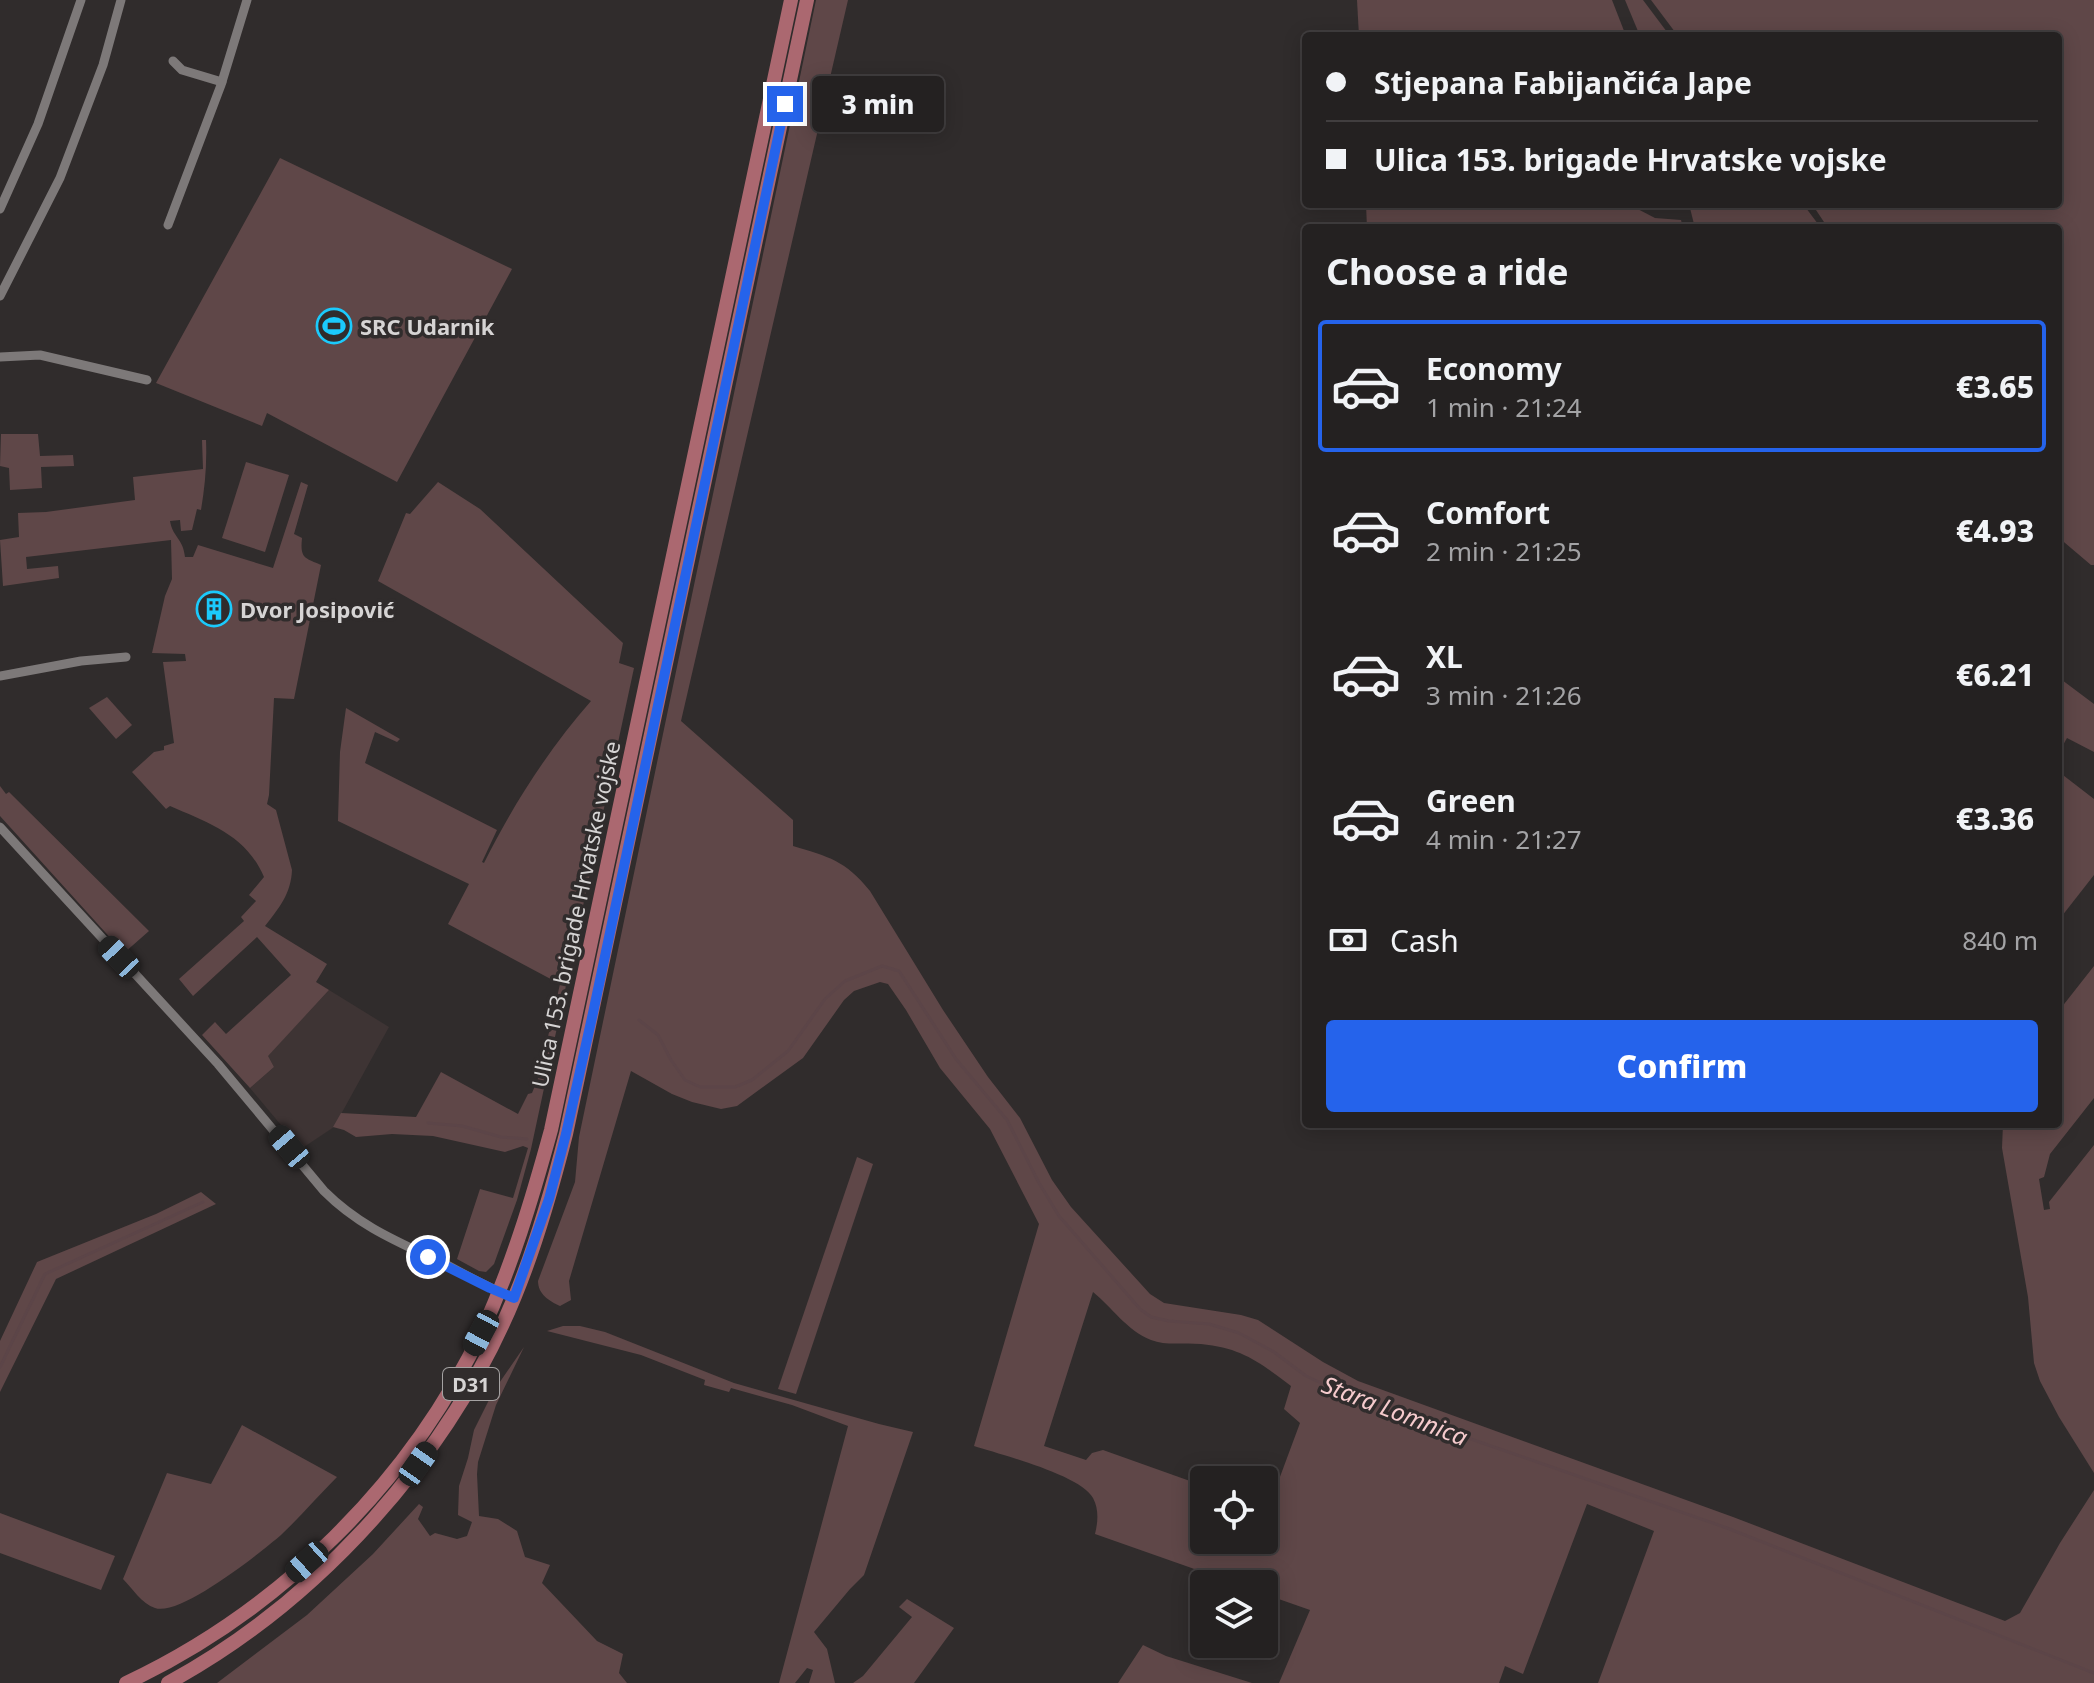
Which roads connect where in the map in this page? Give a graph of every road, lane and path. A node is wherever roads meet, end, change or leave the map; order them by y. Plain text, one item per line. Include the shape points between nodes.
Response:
1 (81, 0) edge
2 (121, 0) edge
3 (247, 0) edge
4 (791, 0) edge
5 (807, 0) edge
6 (173, 61) dead end
7 (222, 82) junction
8 (0, 209) edge
9 (168, 225) dead end
10 (0, 296) edge
11 (0, 357) edge
12 (147, 380) dead end
13 (126, 657) dead end
14 (0, 676) edge
15 (0, 827) edge
16 (499, 1292) junction
17 (514, 1298) junction
18 (143, 1679) edge
19 (126, 1683) edge
20 (168, 1683) edge

1 - 8 street via 38,124
2 - 10 street via 103,65 60,178
3 - 7 street
4 - 16 main road, Ulica 153. brigade Hrvatske vojske / D31 via 551,1130
5 - 17 main road, Ulica 153. brigade Hrvatske vojske / D31 via 566,1134
6 - 7 street via 182,70
7 - 9 street
11 - 12 street via 40,355
13 - 14 street
15 - 16 street via 218,1064 342,1209 390,1239
16 - 17 street
16 - 18 main road, Ulica 153. brigade Hrvatske vojske / D31 via 434,1415 360,1509 261,1602
17 - 20 main road, Ulica 153. brigade Hrvatske vojske / D31 via 448,1421 372,1521 272,1613
18 - 19 main road, Ulica 153. brigade Hrvatske vojske / D31

